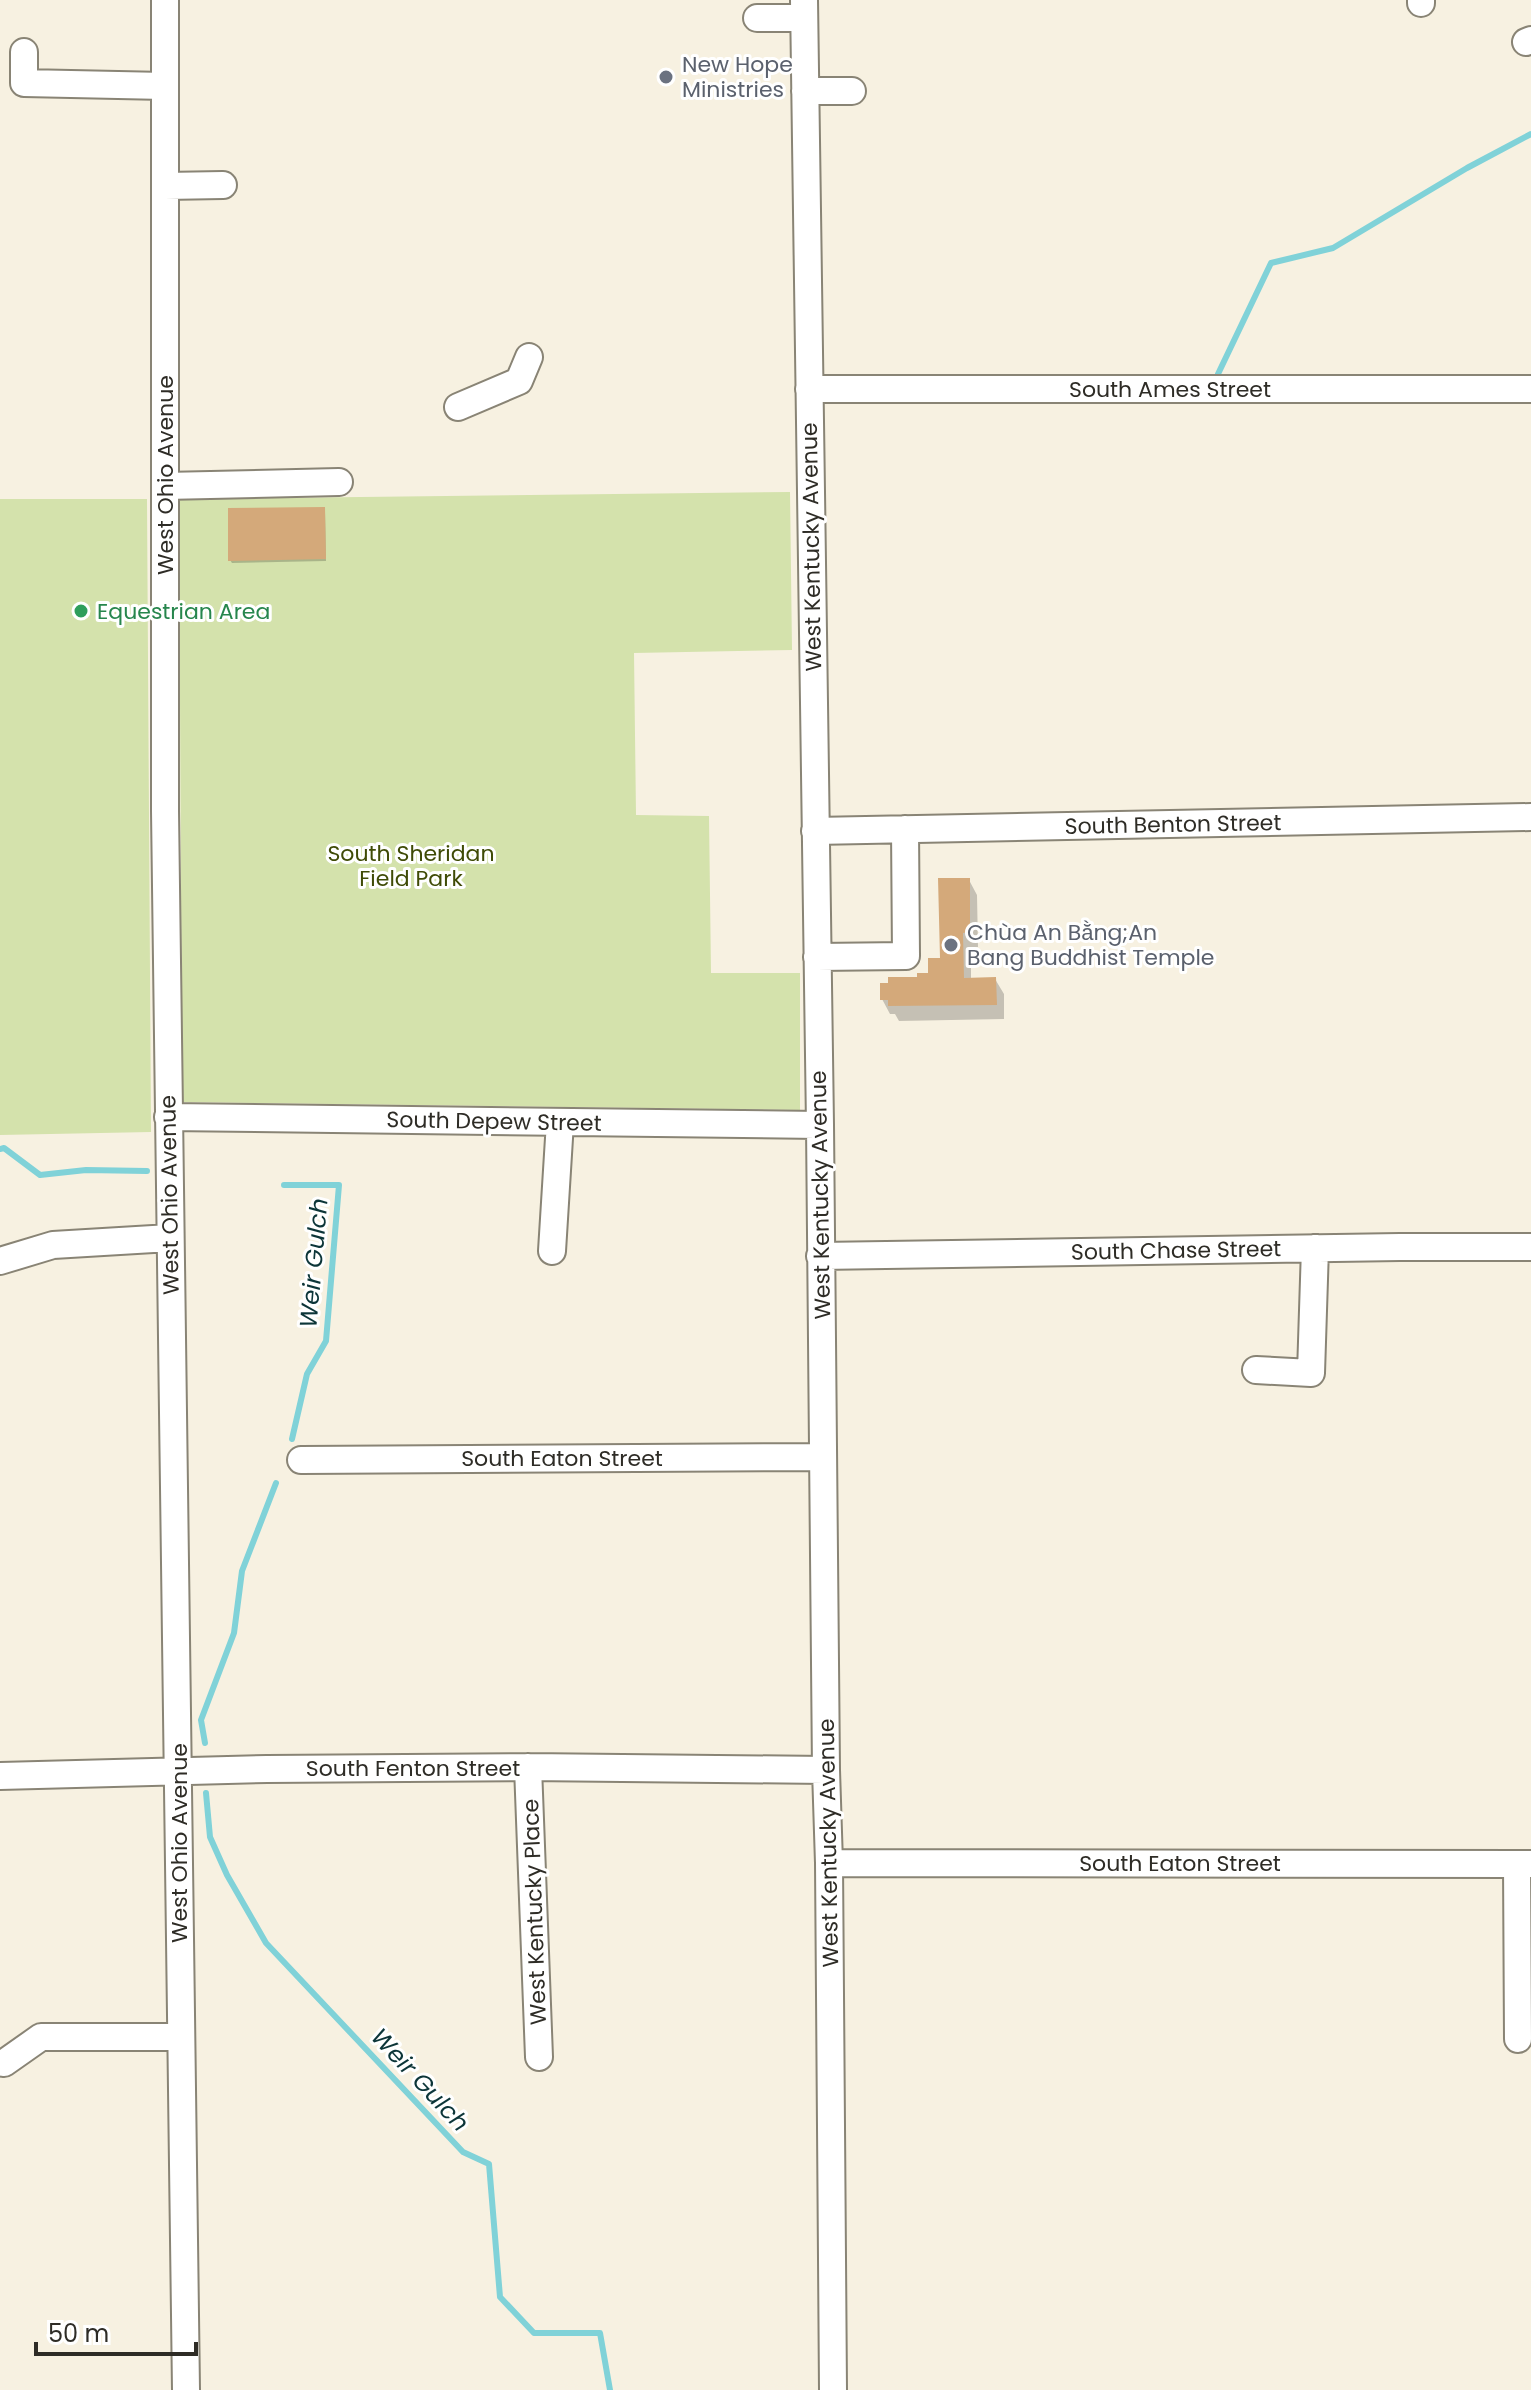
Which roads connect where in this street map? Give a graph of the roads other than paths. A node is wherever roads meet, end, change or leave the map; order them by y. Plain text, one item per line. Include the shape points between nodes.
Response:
1 (165, 0) edge
2 (804, 9) edge
3 (757, 18) dead end
4 (24, 52) dead end
5 (165, 86) junction
6 (805, 91) junction
7 (852, 91) dead end
8 (223, 185) dead end
9 (165, 186) junction
10 (529, 357) dead end
11 (809, 389) junction
12 (1531, 389) edge
13 (458, 407) dead end
14 (339, 482) dead end
15 (165, 486) junction
16 (1531, 817) edge
17 (905, 829) junction
18 (815, 831) junction
19 (817, 957) junction
20 (168, 1117) junction
21 (560, 1122) junction
22 (820, 1125) junction
23 (170, 1238) junction
24 (1531, 1247) edge
25 (1315, 1248) junction
26 (552, 1251) dead end
27 (820, 1256) junction
28 (0, 1261) edge
29 (1256, 1370) dead end
30 (823, 1457) junction
31 (301, 1460) dead end
32 (528, 1767) junction
33 (826, 1770) junction
34 (178, 1773) junction
35 (0, 1776) edge
36 (829, 1863) junction
37 (1524, 1864) edge
38 (180, 2037) junction
39 (1518, 2039) dead end
40 (539, 2057) dead end
41 (1, 2062) edge
42 (186, 2390) edge
43 (833, 2390) edge

1 - 5 street, West Ohio Avenue
2 - 3 street
2 - 6 street, West Kentucky Avenue
4 - 5 street via 24,83
5 - 9 street, West Ohio Avenue
6 - 7 street
6 - 11 street, West Kentucky Avenue
8 - 9 street
9 - 15 street, West Ohio Avenue
10 - 13 street via 519,381
11 - 12 street, South Ames Street
11 - 18 street, West Kentucky Avenue
14 - 15 street
15 - 20 street, West Ohio Avenue
16 - 17 street, South Benton Street
17 - 18 street, South Benton Street
17 - 19 street via 906,956
18 - 19 street, West Kentucky Avenue
19 - 22 street, West Kentucky Avenue
20 - 21 street, South Depew Street
20 - 23 street, West Ohio Avenue
21 - 22 street, South Depew Street
21 - 26 street
22 - 27 street, West Kentucky Avenue
23 - 28 street via 53,1245
23 - 34 street, West Ohio Avenue
24 - 25 street, South Chase Street
25 - 27 street, South Chase Street
25 - 29 street via 1311,1373
27 - 30 street, West Kentucky Avenue
30 - 31 street, South Eaton Street
30 - 33 street, West Kentucky Avenue
32 - 33 street, South Fenton Street
32 - 34 street, South Fenton Street
32 - 40 street, West Kentucky Place
33 - 36 street, West Kentucky Avenue
34 - 35 street, South Fenton Street
34 - 38 street, West Ohio Avenue
36 - 37 street, South Eaton Street
36 - 43 street, West Kentucky Avenue
37 - 39 street
38 - 41 street via 41,2037
38 - 42 street, West Ohio Avenue

